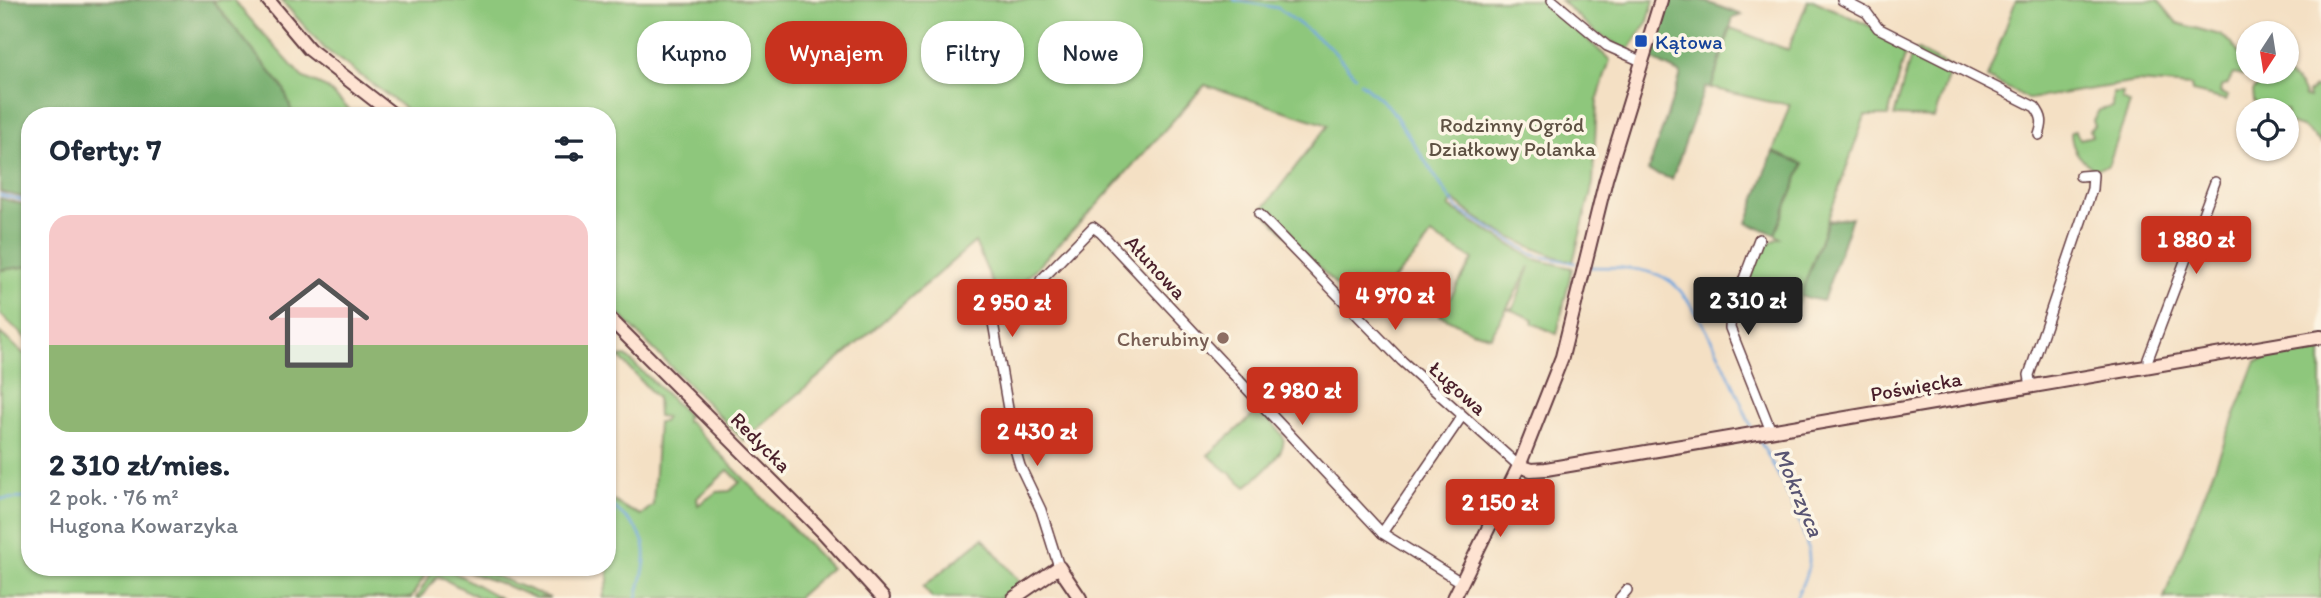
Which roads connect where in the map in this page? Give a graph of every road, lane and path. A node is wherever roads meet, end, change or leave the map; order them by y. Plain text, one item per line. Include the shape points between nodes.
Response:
1 (268, 0) edge
2 (1552, 0) edge
3 (1661, 0) edge
4 (1842, 0) edge
5 (1641, 61) junction
6 (384, 107) edge
7 (2039, 135) dead end
8 (2080, 176) dead end
9 (2215, 182) dead end
10 (1259, 214) dead end
11 (1759, 239) dead end
12 (1041, 281) dead end
13 (991, 311) dead end
14 (616, 325) edge
15 (2321, 337) edge
16 (2148, 365) junction
17 (2031, 386) junction
18 (1462, 416) junction
19 (1771, 430) junction
20 (1518, 467) junction
21 (1382, 533) junction
22 (1059, 567) junction
23 (1461, 582) junction
24 (1627, 590) dead end
25 (883, 598) edge
26 (1014, 598) edge
27 (1080, 598) edge
28 (1454, 598) edge
29 (1620, 598) edge

1 - 6 street via 309,49
2 - 5 street via 1607,46
3 - 5 street
4 - 7 street via 1867,13 1878,28 2035,107 2041,115
5 - 20 street via 1606,178 1562,357
8 - 17 street via 2093,175 2092,189 2029,375
9 - 16 street
10 - 18 street, Ługowa
11 - 19 street via 1731,313 1730,328
12 - 21 street, Ałunowa via 1093,227
13 - 22 street via 1015,449
14 - 25 street, Redycka
15 - 16 street, Poświęcka
16 - 17 street, Poświęcka
17 - 19 street, Poświęcka
18 - 20 street, Ługowa
18 - 21 street
19 - 20 street, Poświęcka via 1546,469
20 - 23 street
21 - 23 street, Ałunowa
22 - 26 street
22 - 27 street
23 - 28 street
24 - 29 street

